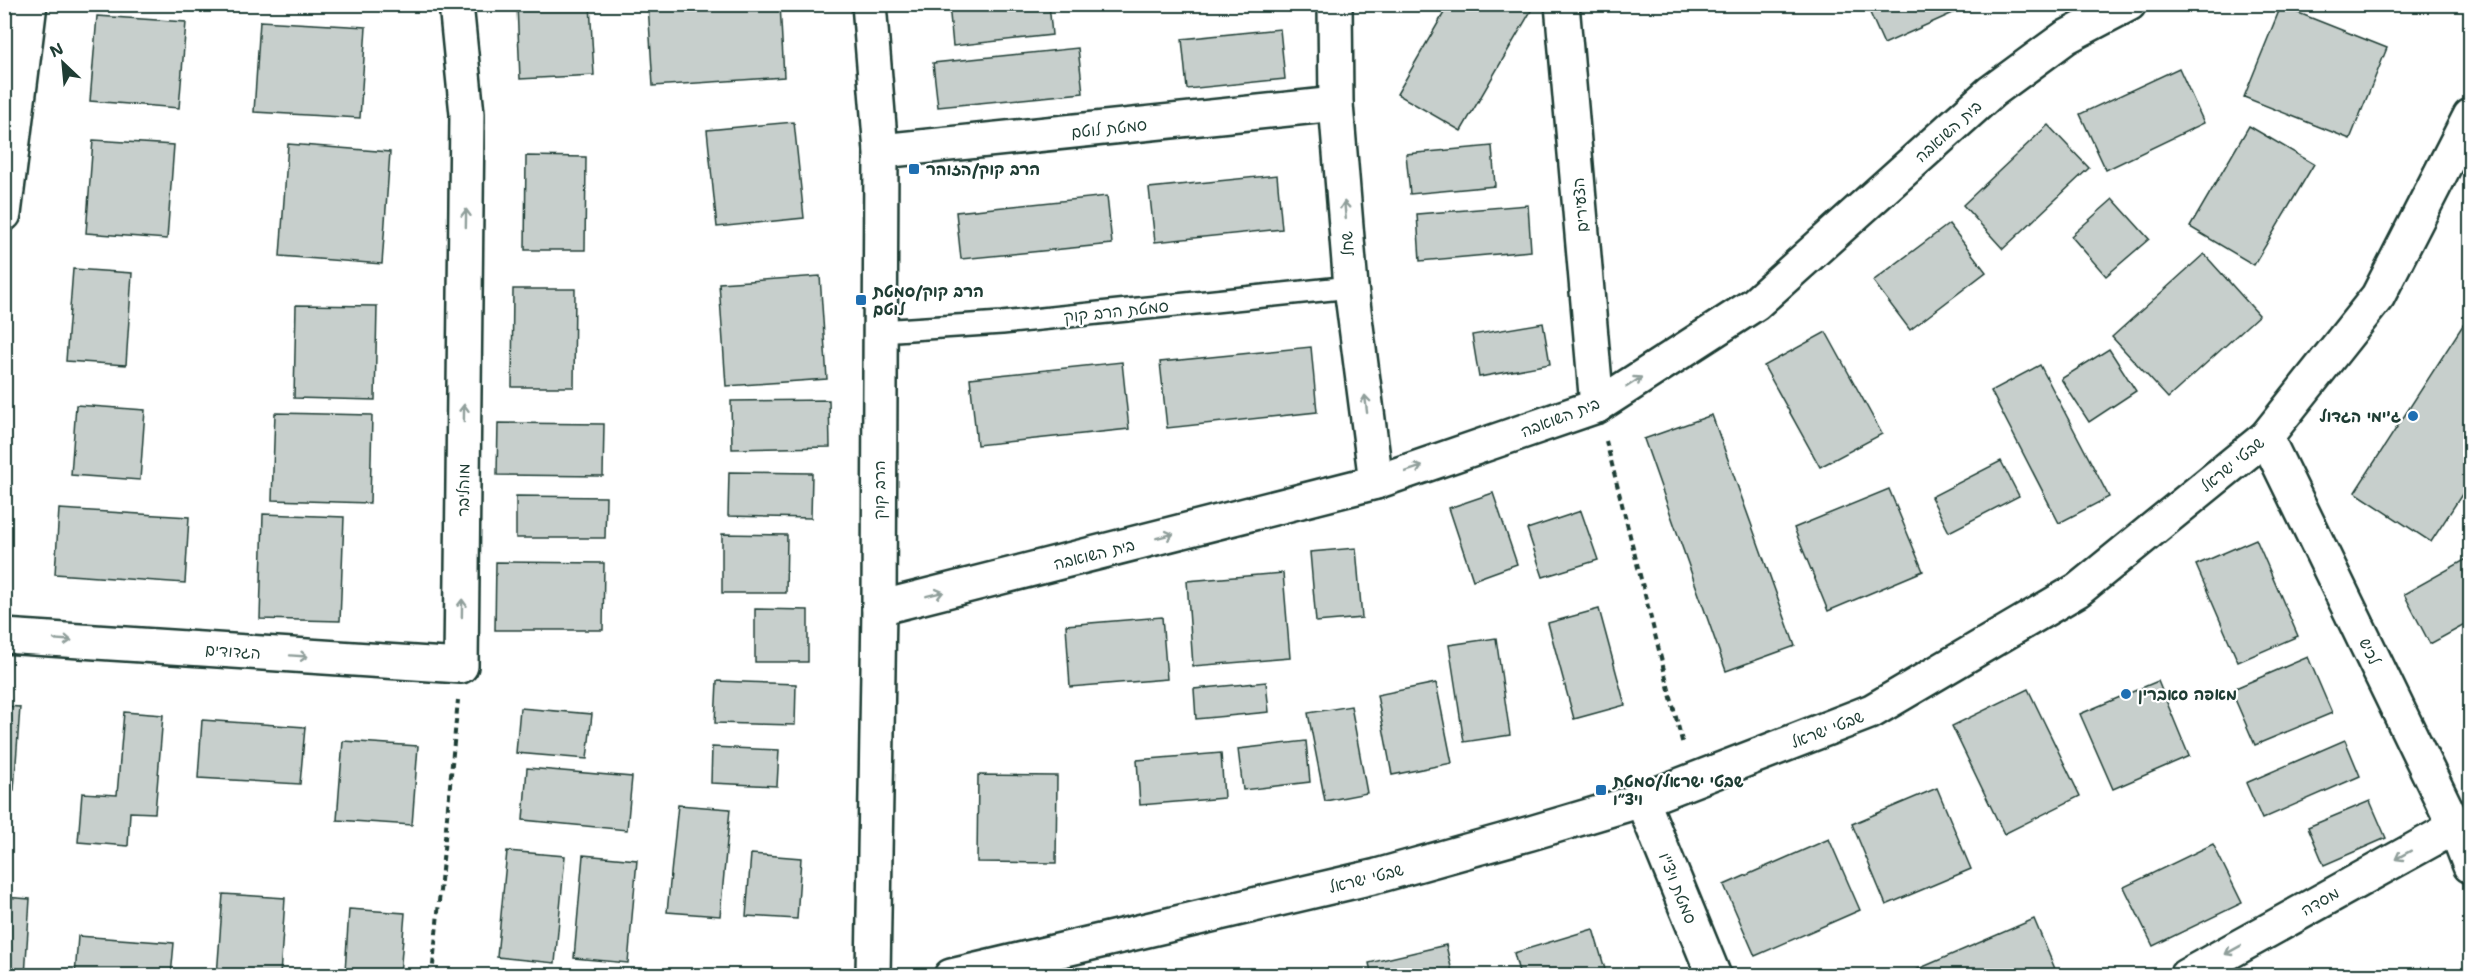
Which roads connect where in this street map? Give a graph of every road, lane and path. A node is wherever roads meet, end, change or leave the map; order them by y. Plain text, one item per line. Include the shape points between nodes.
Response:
1 (30, 4) edge
2 (456, 4) edge
3 (869, 4) edge
4 (1335, 4) edge
5 (1562, 4) edge
6 (2129, 4) edge
7 (14, 35) edge
8 (1336, 104) junction
9 (2470, 116) edge
10 (881, 152) junction
11 (4, 214) edge
12 (1351, 287) junction
13 (880, 330) junction
14 (1597, 406) junction
15 (2266, 437) junction
16 (1376, 483) junction
17 (879, 608) junction
18 (4, 636) edge
19 (461, 666) junction
20 (1692, 781) junction
21 (1642, 800) junction
22 (2454, 827) junction
23 (2470, 866) edge
24 (432, 975) edge
25 (873, 975) edge
26 (951, 975) edge
27 (1714, 975) edge
28 (2186, 975) edge

1 - 7 street
19 -> 2 street, מוהליבר via 467,114
3 - 10 street, הרב קוק
4 - 8 street, שחל
5 - 14 street, הצעירים
14 -> 6 street, בית השואבה via 1755,304 1991,92 2066,37
7 - 11 street
8 - 10 street, סמטת לוטם
12 -> 8 street, שחל
9 - 15 street, שבטי ישראל via 2378,296
10 - 13 street, הרב קוק
12 - 13 lane, סמטת הרב קוק via 1002,323
16 -> 12 street, שחל
13 - 17 street, הרב קוק
16 -> 14 street, בית השואבה
14 - 20 path
15 - 20 street, שבטי ישראל via 2068,596 1872,711
15 - 22 street, לכיש
17 -> 16 street, בית השואבה
17 - 25 street, הרב קוק
18 -> 19 street, הגדודים
19 - 24 path
20 - 21 street, שבטי ישראל
21 - 26 street, שבטי ישראל via 1377,876
21 - 27 street, סמטת ויצ"ו
22 - 23 street, לכיש
22 -> 28 street, מסדה

